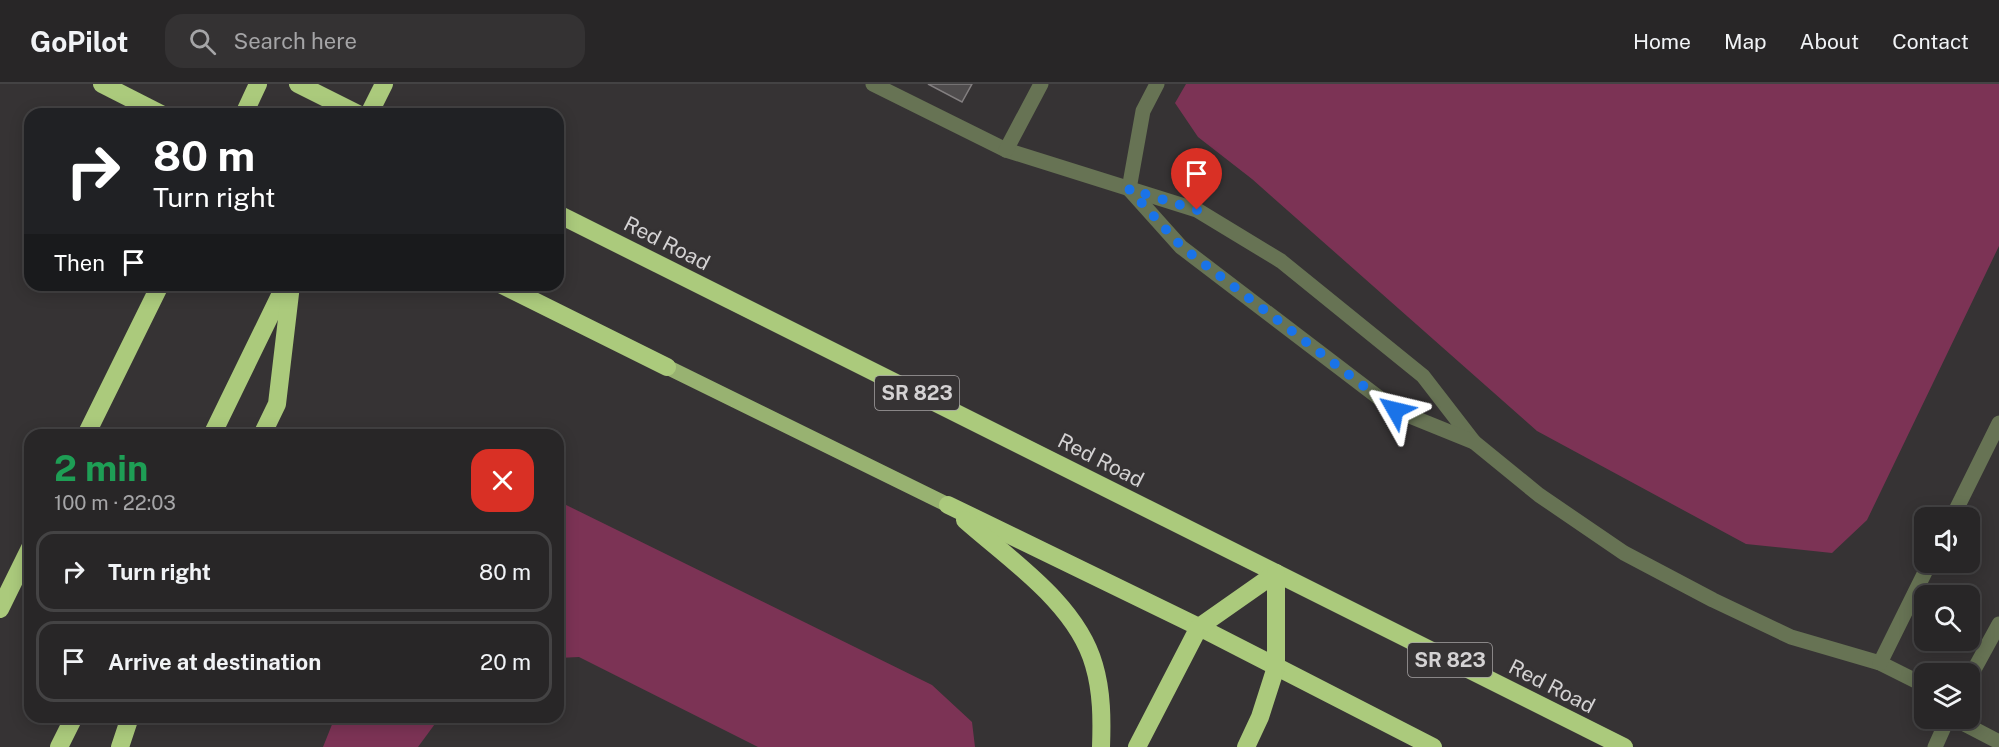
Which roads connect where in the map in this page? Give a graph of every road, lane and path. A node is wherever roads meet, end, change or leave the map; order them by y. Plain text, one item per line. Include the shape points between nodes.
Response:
1 (102, 84) edge
2 (258, 84) edge
3 (298, 84) edge
4 (384, 84) edge
5 (873, 84) edge
6 (1041, 84) edge
7 (1157, 84) edge
8 (149, 108) edge
9 (247, 108) edge
10 (346, 108) edge
11 (372, 108) edge
12 (1006, 150) junction
13 (1129, 189) junction
14 (564, 217) edge
15 (156, 291) edge
16 (282, 291) edge
17 (290, 291) edge
18 (514, 291) edge
19 (667, 367) joint
20 (1999, 423) edge
21 (89, 429) edge
22 (215, 429) edge
23 (265, 429) edge
24 (1995, 441) edge
25 (1474, 442) junction
26 (948, 505) junction
27 (1959, 507) edge
28 (24, 560) edge
29 (1276, 573) junction
30 (1925, 573) edge
31 (0, 609) edge
32 (1999, 624) edge
33 (1199, 627) junction
34 (1880, 663) junction
35 (1978, 663) edge
36 (1276, 667) junction
37 (1914, 680) edge
38 (71, 723) edge
39 (128, 723) edge
40 (1943, 729) edge
41 (1974, 729) edge
42 (1999, 742) edge
43 (59, 747) edge
44 (120, 747) edge
45 (1101, 747) edge
46 (1137, 747) edge
47 (1246, 747) edge
48 (1433, 747) edge
49 (1624, 747) edge
50 (1935, 747) edge

1 - 8 highway
2 - 9 highway
3 - 10 highway
4 - 11 highway
5 - 12 street
6 - 12 street
7 - 13 street via 1143,111
12 - 13 street
13 - 25 street via 1182,247 1395,410
13 - 25 street via 1197,210 1281,261 1423,376
14 - 29 highway, Red Road / SR 823
15 - 21 highway
16 - 22 highway
17 - 23 highway via 277,404
18 - 19 highway
19 - 26 main road
20 - 24 street
24 - 27 street
25 - 34 street via 1539,495 1624,553 1791,638
26 - 33 highway
26 - 45 highway via 1041,588 1065,612 1081,637 1094,664 1100,693
28 - 31 highway
29 - 33 highway
29 - 36 highway
29 - 49 highway, Red Road / SR 823
30 - 34 street
32 - 35 street
33 - 36 highway
33 - 46 highway
34 - 37 street
36 - 47 highway
36 - 48 highway
38 - 43 highway
39 - 44 highway
40 - 50 street
41 - 42 street

